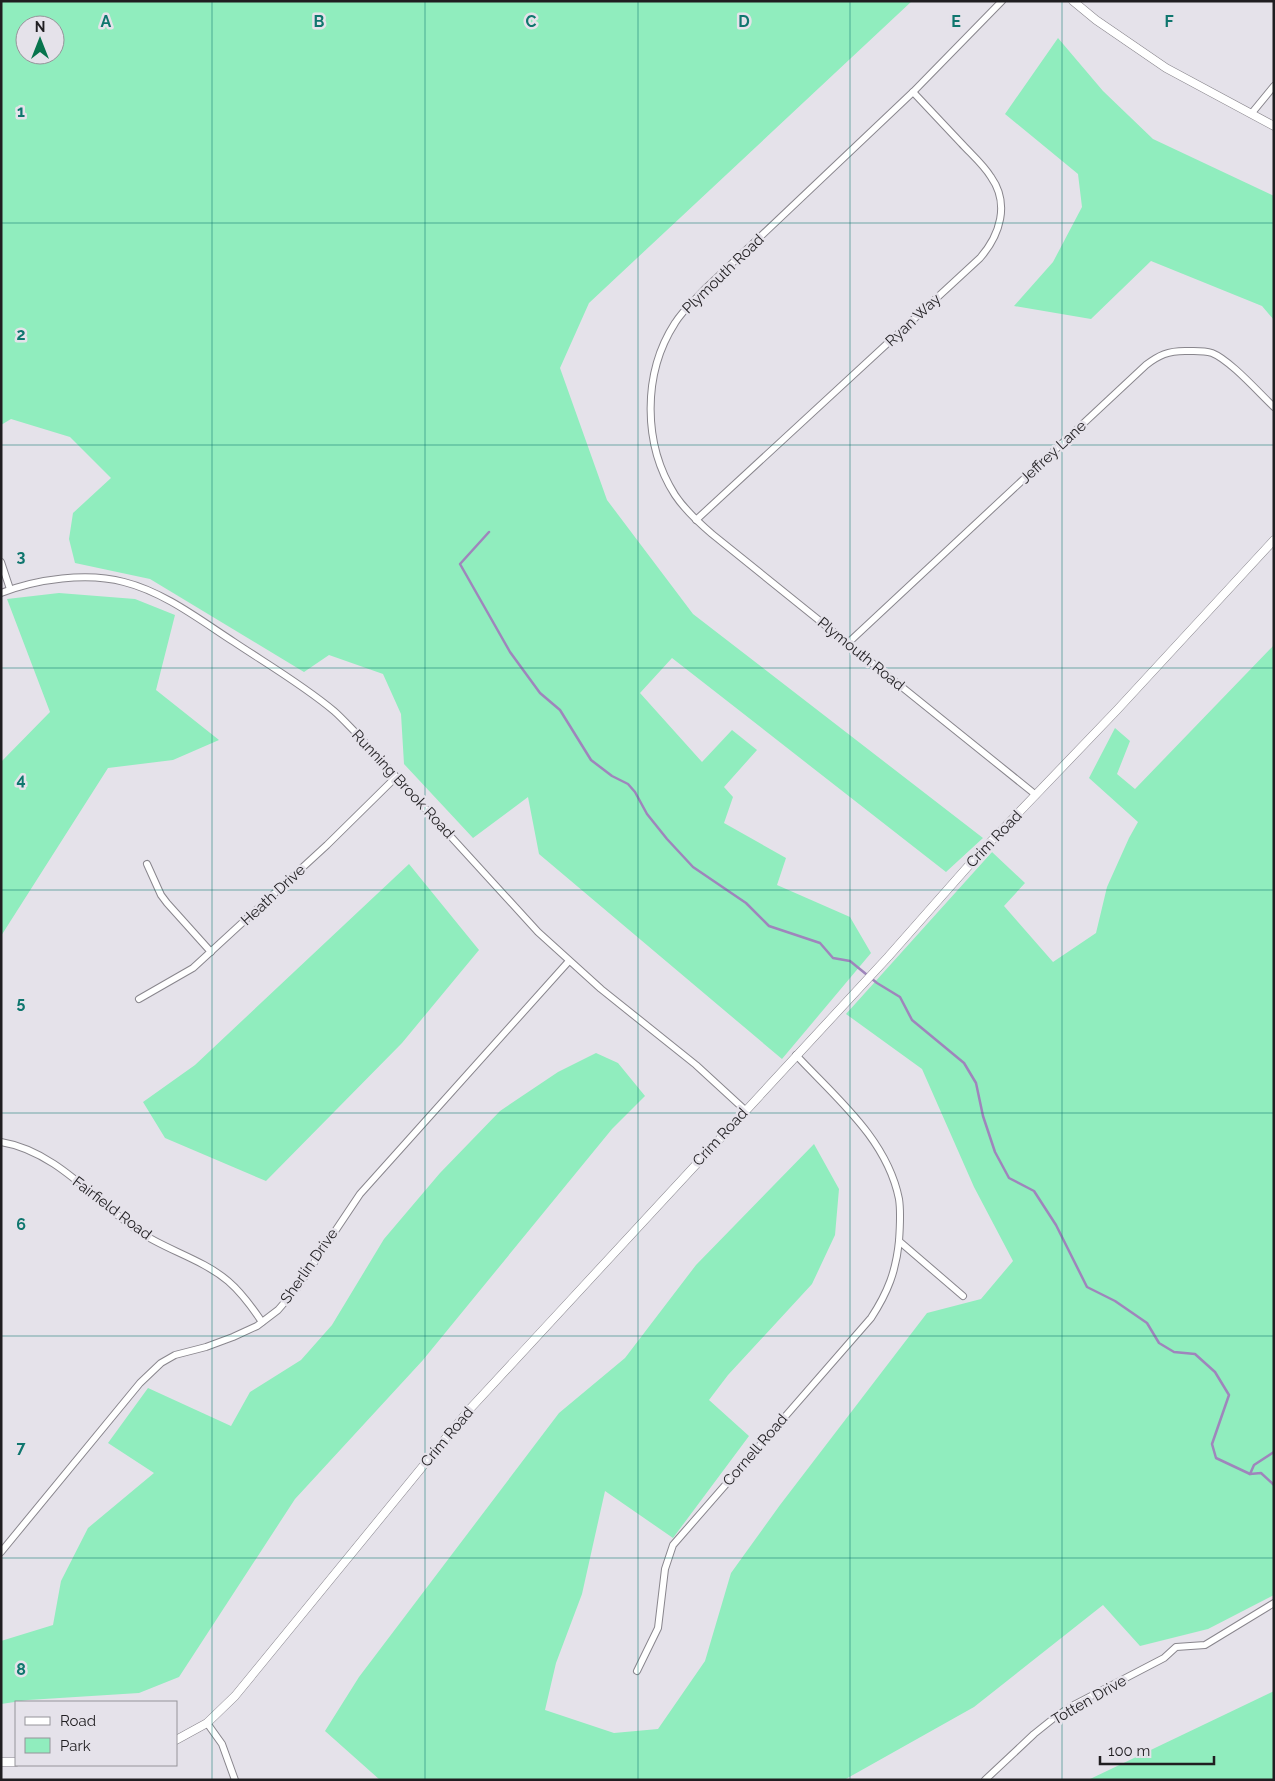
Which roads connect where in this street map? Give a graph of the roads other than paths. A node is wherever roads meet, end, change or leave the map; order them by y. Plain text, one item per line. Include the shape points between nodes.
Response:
1 (1002, 1) edge
2 (1073, 1) edge
3 (1274, 86) edge
4 (913, 92) junction
5 (1251, 114) junction
6 (1274, 126) edge
7 (1274, 407) edge
8 (696, 520) junction
9 (1274, 540) edge
10 (1, 562) edge
11 (10, 589) junction
12 (1, 593) edge
13 (848, 643) junction
14 (396, 777) junction
15 (1036, 795) junction
16 (147, 864) dead end
17 (211, 952) junction
18 (569, 961) junction
19 (139, 999) dead end
20 (796, 1055) junction
21 (745, 1110) junction
22 (1, 1142) edge
23 (900, 1241) junction
24 (963, 1296) dead end
25 (262, 1322) junction
26 (1, 1552) edge
27 (1274, 1603) edge
28 (637, 1671) dead end
29 (207, 1723) junction
30 (178, 1739) edge
31 (1, 1762) edge
32 (15, 1762) edge
33 (235, 1780) edge
34 (985, 1780) edge

1 - 4 street, Plymouth Road
2 - 5 street via 1166,68
3 - 5 street
4 - 8 street, Plymouth Road via 705,288 682,313 668,335 651,388 655,450 675,495
4 - 8 street, Ryan Way via 997,186 1000,218 995,239 980,258
5 - 6 street
7 - 13 street, Jeffrey Lane via 1213,353 1203,350 1164,353 1146,366
8 - 13 street, Plymouth Road
9 - 15 street, Crim Road
10 - 11 street
11 - 12 street, Running Brook Road
11 - 14 street, Running Brook Road via 77,578 123,581 141,587 194,616 328,707
13 - 15 street, Plymouth Road
14 - 17 street, Heath Drive
14 - 18 street, Running Brook Road via 538,932
15 - 20 street, Crim Road
16 - 17 street via 161,895
17 - 19 street, Heath Drive via 183,976
18 - 21 street, Running Brook Road via 696,1065
18 - 25 street, Sherlin Drive via 360,1194 297,1288 278,1310
20 - 21 street, Crim Road
20 - 23 street, Cornell Road via 879,1147 891,1170 899,1200
21 - 29 street, Crim Road via 468,1412 235,1696
22 - 25 street, Fairfield Road via 33,1151 139,1232 226,1279 244,1296
23 - 24 street
23 - 28 street, Cornell Road via 884,1298 871,1318 673,1545 665,1569 658,1628
25 - 26 street, Sherlin Drive via 233,1337 183,1352 161,1363 140,1383
27 - 34 street, Totten Drive via 1205,1644 1176,1647 1164,1658 1070,1708 1034,1734
29 - 30 street, Crim Road
29 - 33 street via 222,1744
31 - 32 street

